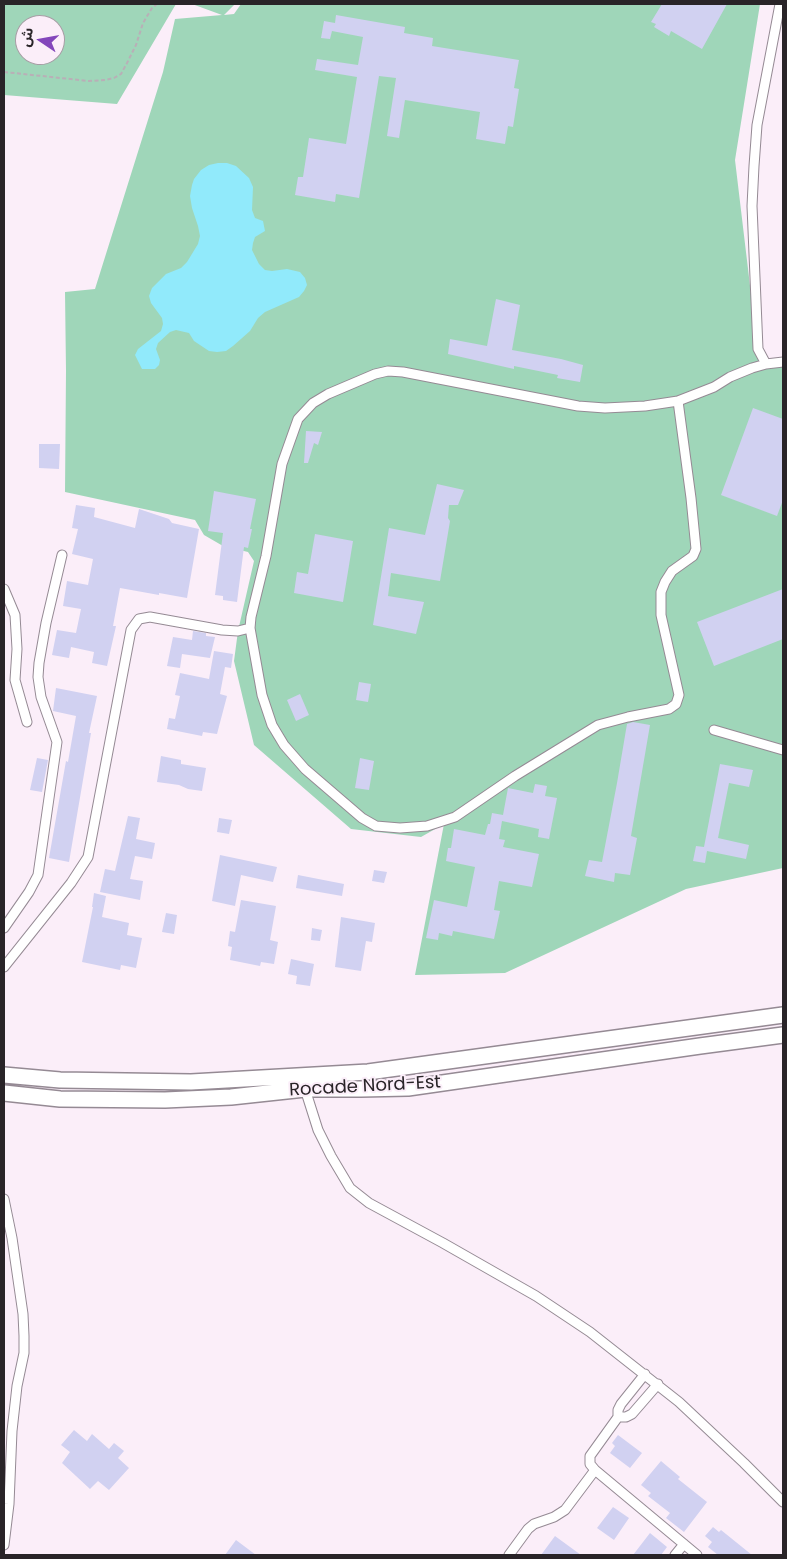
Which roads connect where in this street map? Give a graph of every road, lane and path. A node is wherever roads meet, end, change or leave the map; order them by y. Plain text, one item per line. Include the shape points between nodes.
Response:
1 (157, 4) edge
2 (780, 4) edge
3 (4, 72) edge
4 (783, 362) edge
5 (766, 364) junction
6 (678, 401) junction
7 (62, 555) dead end
8 (4, 589) edge
9 (250, 628) junction
10 (27, 722) dead end
11 (714, 730) dead end
12 (783, 750) edge
13 (4, 928) edge
14 (4, 967) edge
15 (783, 1015) edge
16 (783, 1035) edge
17 (4, 1075) edge
18 (305, 1089) junction
19 (4, 1093) edge
20 (4, 1203) edge
21 (645, 1374) junction
22 (658, 1384) junction
23 (618, 1417) junction
24 (595, 1470) junction
25 (783, 1502) edge
26 (684, 1544) junction
27 (4, 1545) edge
28 (508, 1555) edge
29 (675, 1555) edge
30 (697, 1555) edge

1 - 3 path via 144,23 121,74 114,78 89,80
2 - 5 street via 757,125 752,206 758,349
4 - 5 street
5 - 6 street
6 - 9 street via 605,408 578,406 388,371 328,394 313,403 298,420 291,436 282,464
6 - 9 street via 696,549 693,556 672,571 661,592 661,615 679,695 676,704 669,709 598,725 455,816 427,826 376,826 354,812 284,746 272,725 262,695
7 - 13 street via 39,663 41,697 57,742 38,875
8 - 10 street via 14,616 18,649 16,680
9 - 14 street via 222,630 150,617 138,618 131,630 88,857
11 - 12 street
15 - 17 highway, Rocade Nord-Est via 368,1072 191,1082 60,1080
16 - 18 highway, Rocade Nord-Est via 408,1088
18 - 19 highway, Rocade Nord-Est via 165,1100 60,1099
18 - 21 street via 318,1130 350,1188 386,1213 536,1296
20 - 27 street via 12,1238 24,1336 12,1431
21 - 22 street
21 - 23 street via 621,1404
22 - 23 street via 635,1411 626,1417
22 - 25 street
23 - 24 street via 590,1456 590,1464
24 - 26 street
24 - 28 street via 565,1510 534,1524
26 - 29 street
26 - 30 street

